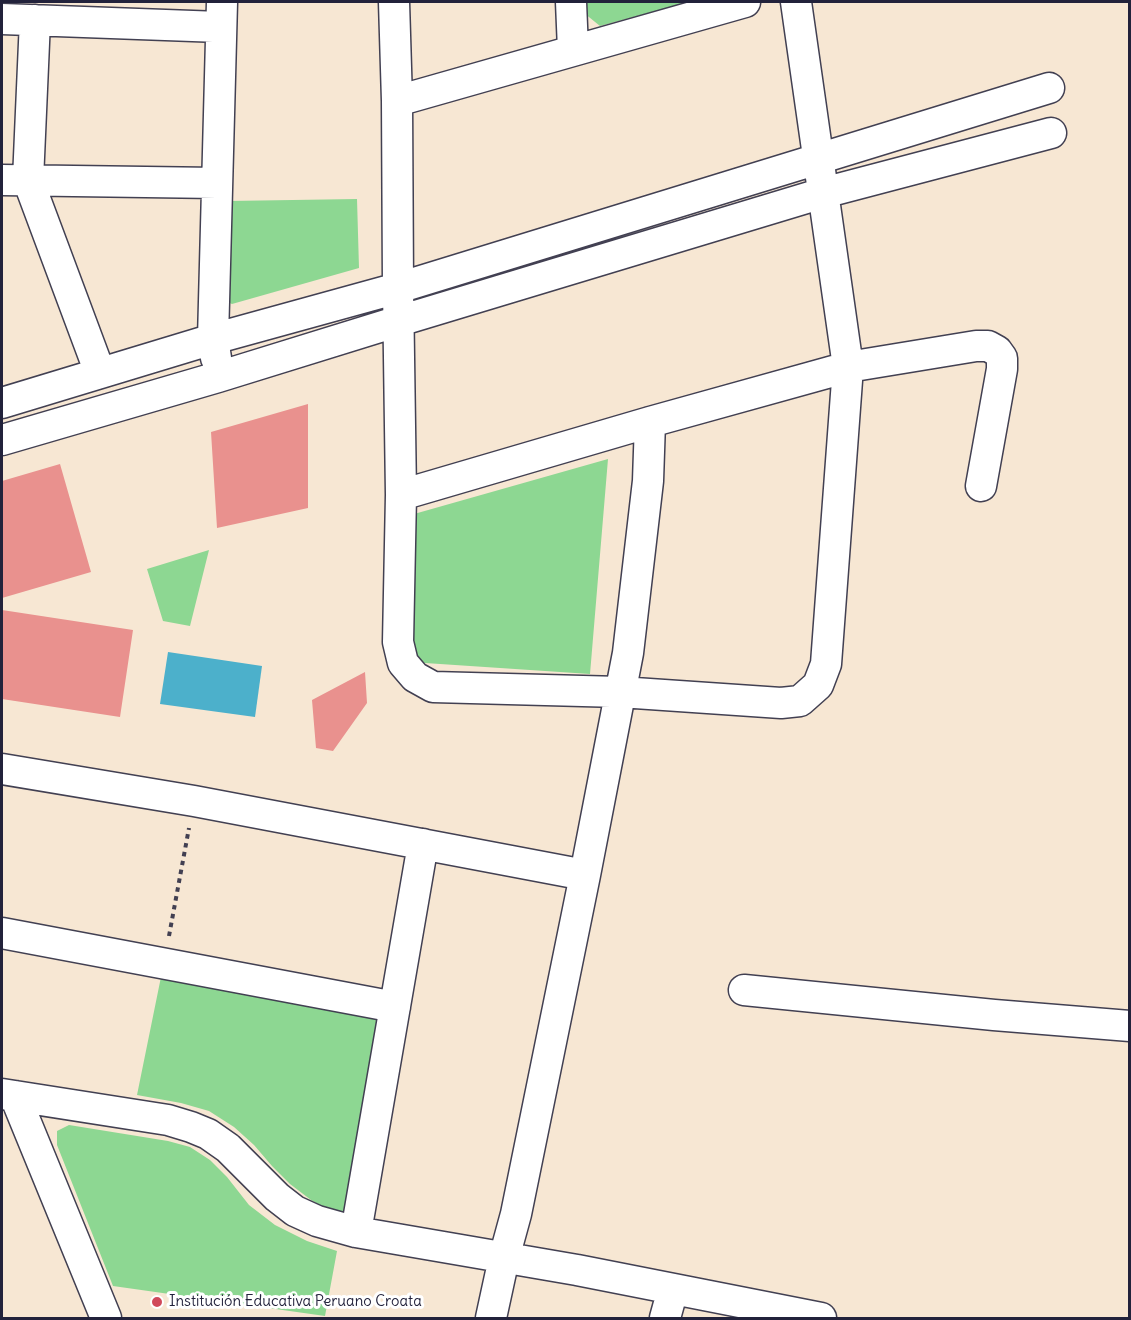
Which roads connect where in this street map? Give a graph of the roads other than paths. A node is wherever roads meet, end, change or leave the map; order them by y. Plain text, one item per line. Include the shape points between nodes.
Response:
1 (394, 2) edge
2 (572, 2) edge
3 (745, 2) edge
4 (796, 2) edge
5 (221, 14) edge
6 (2, 19) edge
7 (35, 20) junction
8 (573, 50) junction
9 (1049, 88) dead end
10 (397, 100) junction
11 (1052, 133) dead end
12 (819, 160) junction
13 (15, 180) edge
14 (217, 183) junction
15 (823, 193) junction
16 (398, 288) junction
17 (399, 321) junction
18 (213, 339) junction
19 (848, 367) junction
20 (100, 373) junction
21 (218, 377) junction
22 (2, 403) edge
23 (650, 422) junction
24 (2, 440) edge
25 (981, 486) dead end
26 (401, 495) junction
27 (620, 692) junction
28 (2, 769) edge
29 (423, 844) junction
30 (585, 876) junction
31 (2, 933) edge
32 (744, 990) dead end
33 (395, 1008) junction
34 (1130, 1026) edge
35 (8, 1095) edge
36 (356, 1232) junction
37 (504, 1258) junction
38 (673, 1288) junction
39 (106, 1318) edge
40 (491, 1318) edge
41 (665, 1318) edge
42 (821, 1318) edge

1 - 10 street
2 - 8 street
3 - 8 street
4 - 12 street
5 - 7 street
5 - 14 street
6 - 7 street
7 - 13 street
8 - 10 street
9 - 12 street
10 - 16 street
11 - 15 street
12 - 15 street
12 - 16 street
13 - 14 street
13 - 20 street
14 - 18 street
15 - 17 street
15 - 19 street
16 - 17 street
16 - 18 street
17 - 21 street
17 - 26 street
18 - 20 street
18 - 21 street
19 - 23 street
19 - 25 street via 976,346 997,351 1002,369
19 - 27 street via 826,664 818,685 801,702 781,703
20 - 22 street
21 - 24 street
23 - 26 street
23 - 27 street via 648,481
26 - 27 street via 398,642 403,663 415,677 434,687
27 - 30 street
28 - 29 street
29 - 30 street
29 - 33 street
30 - 37 street
31 - 33 street
32 - 34 street
33 - 36 street
35 - 36 street via 191,1127 228,1148 294,1211
35 - 39 street
36 - 37 street
37 - 38 street
37 - 40 street
38 - 41 street
38 - 42 street

